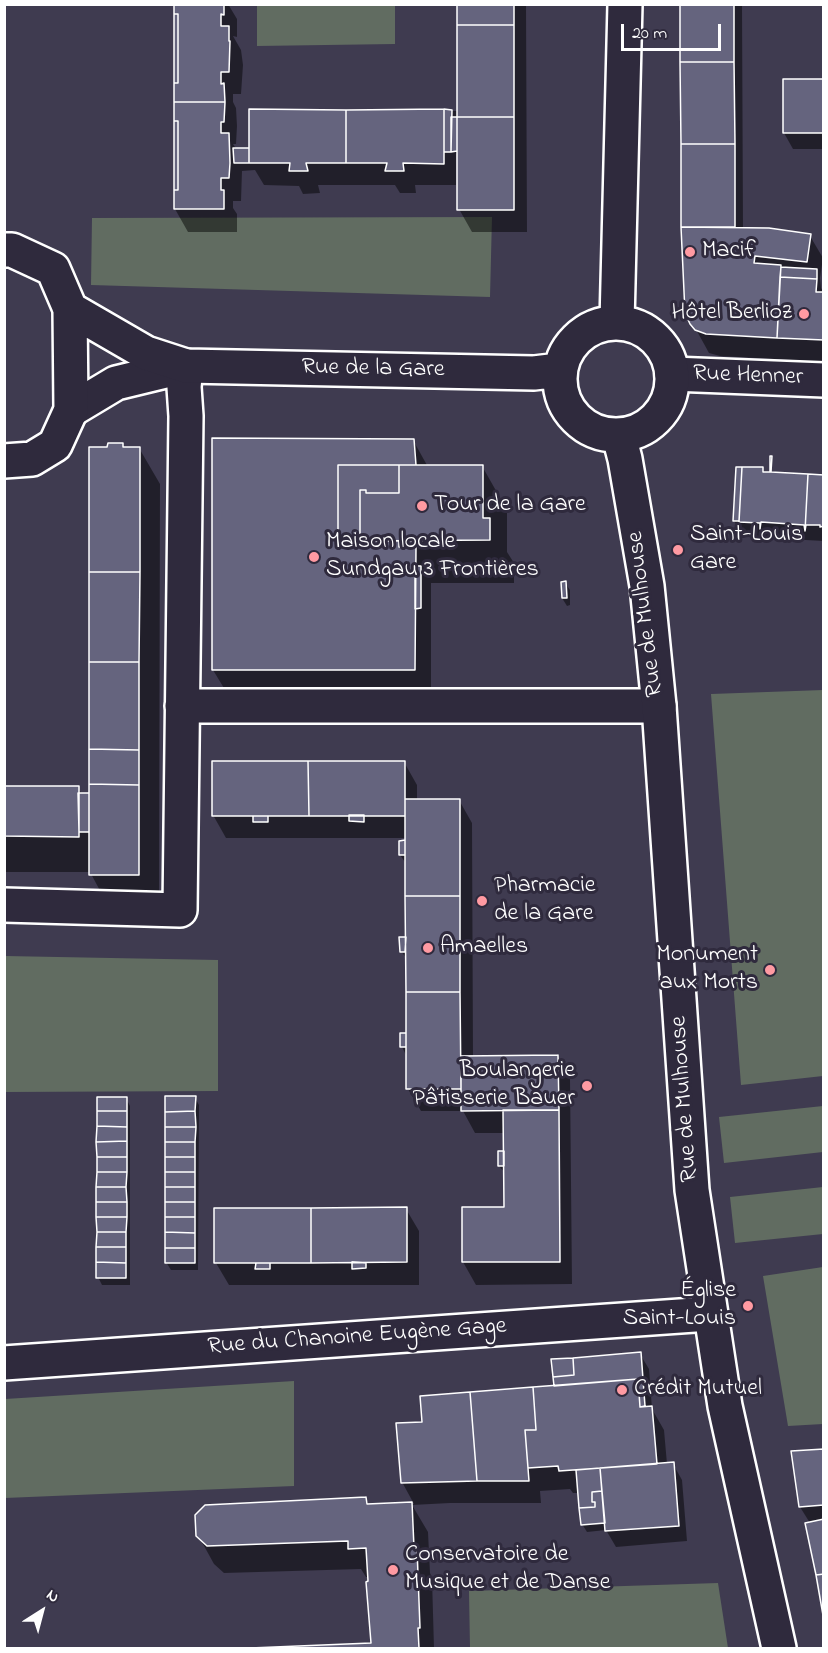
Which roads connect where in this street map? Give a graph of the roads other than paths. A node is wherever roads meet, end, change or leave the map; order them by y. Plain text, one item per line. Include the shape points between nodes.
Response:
1 (625, 4) edge
2 (7, 248) edge
3 (70, 309) junction
4 (617, 322) junction
5 (186, 366) junction
6 (559, 370) junction
7 (672, 374) junction
8 (824, 380) edge
9 (71, 410) junction
10 (619, 436) junction
11 (4, 460) edge
12 (182, 706) junction
13 (659, 706) junction
14 (4, 904) edge
15 (710, 1314) junction
16 (4, 1363) edge
17 (779, 1648) edge

1 - 4 main road
2 - 3 main road via 53,269
3 - 5 main road, Rue de la Gare via 146,353
3 - 9 main road
4 - 6 main road via 594,326 577,337
4 - 7 main road via 639,327 655,337 668,356
5 - 6 main road, Rue de la Gare via 534,373
5 - 9 main road, Rue de la Gare via 116,382
5 - 12 main road
6 - 10 main road via 564,403 579,423 597,434
7 - 8 main road, Rue Henner
7 - 10 main road via 670,399 660,415 641,431
9 - 11 main road via 55,445 32,459
10 - 13 main road, Rue de Mulhouse via 647,586
12 - 13 main road
12 - 14 main road via 180,910
13 - 15 main road, Rue de Mulhouse via 692,1190
15 - 16 main road, Rue du Chanoine Eugène Gage
15 - 17 main road, Rue de Mulhouse via 725,1406

